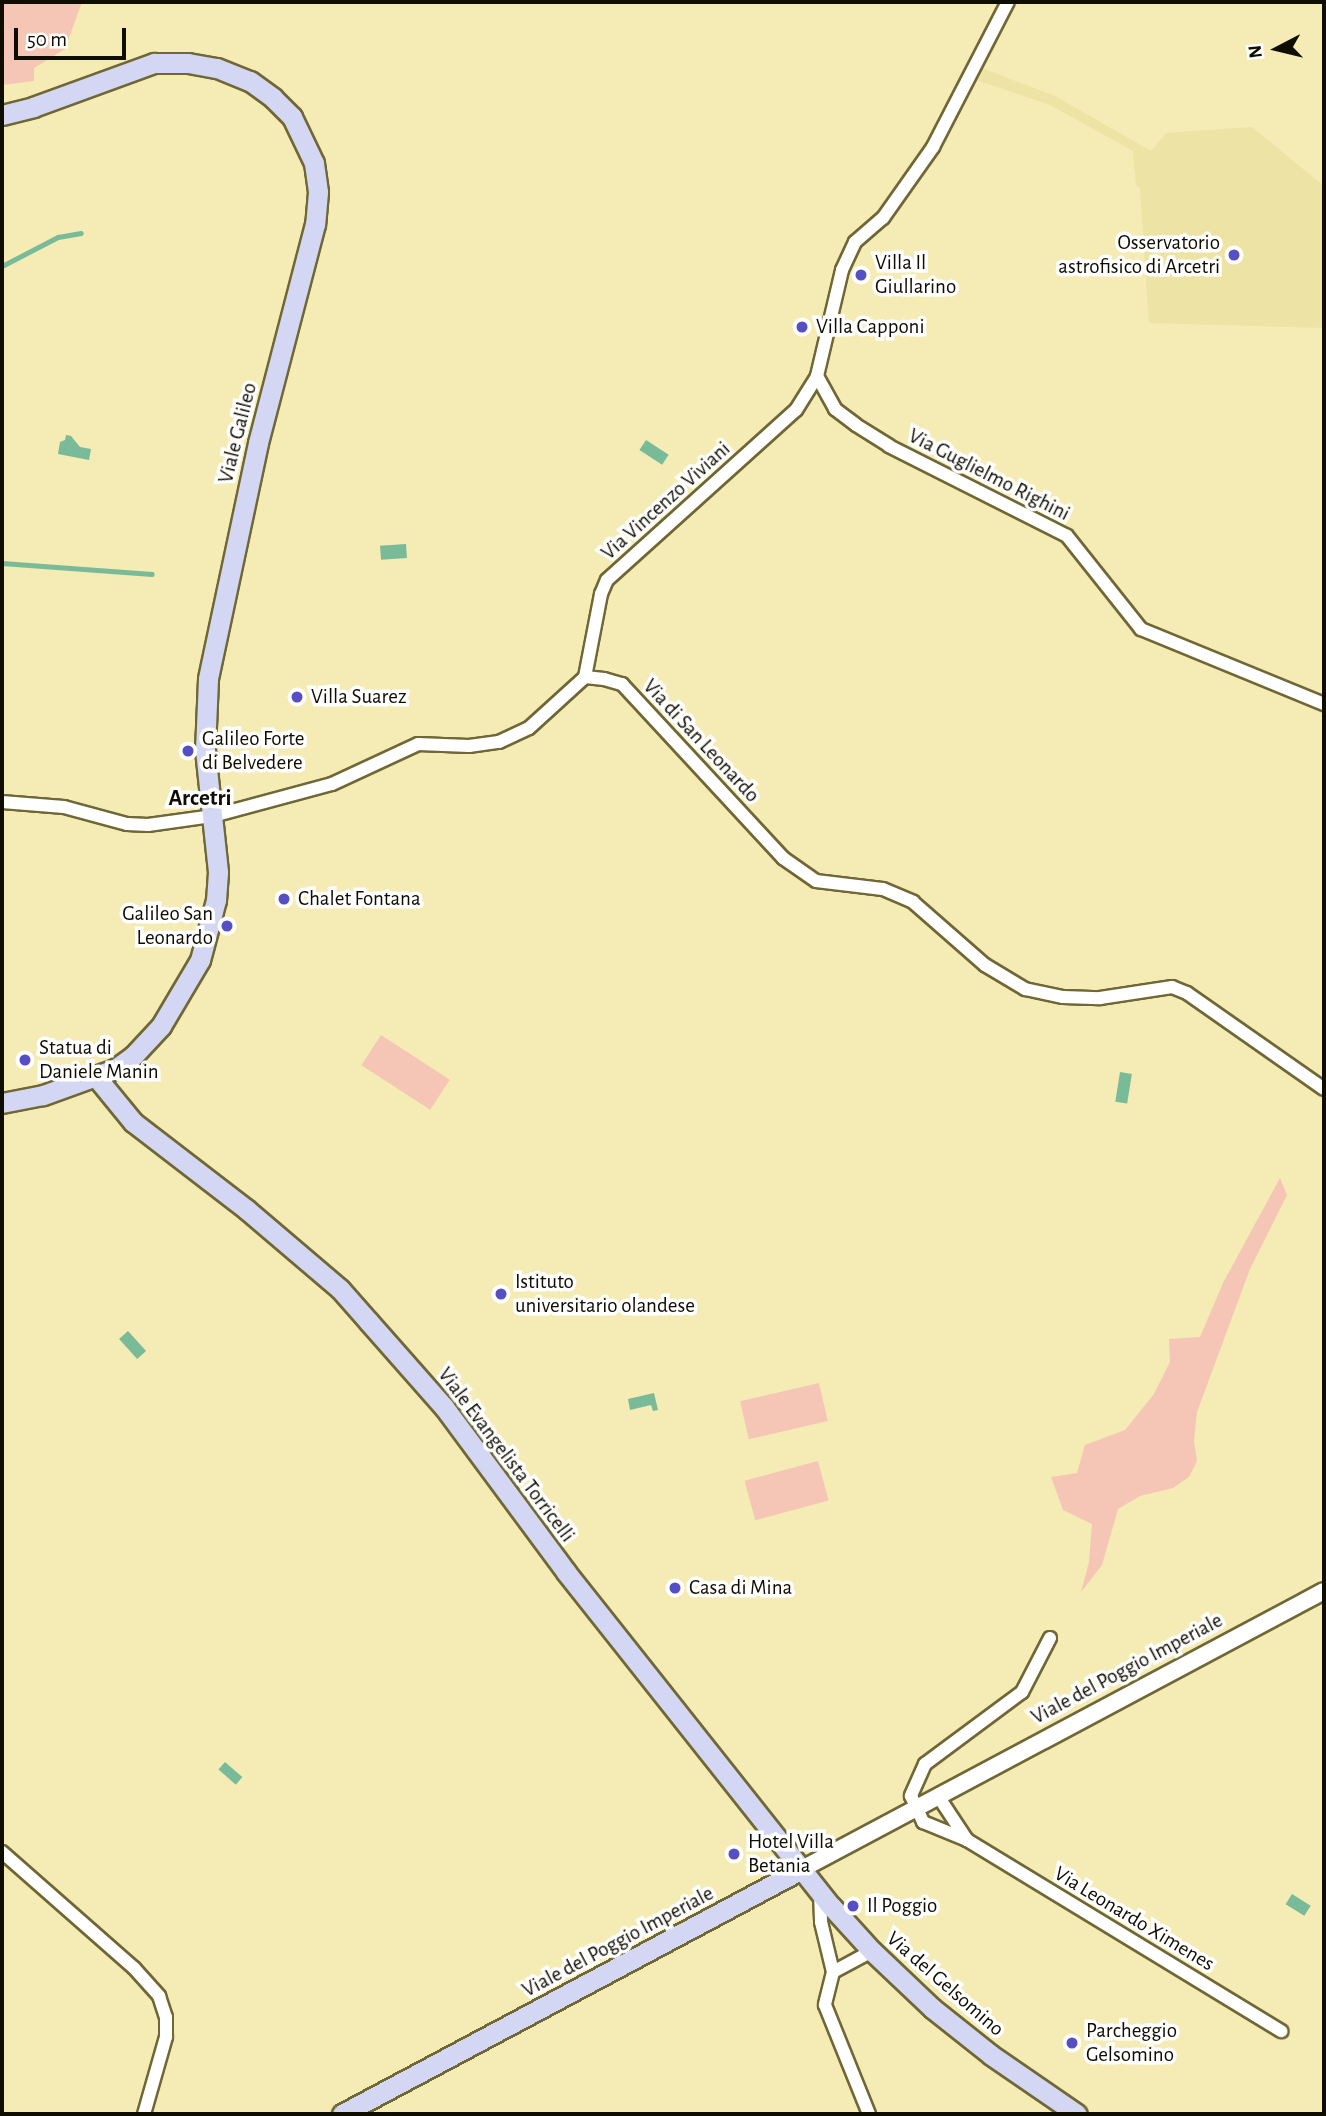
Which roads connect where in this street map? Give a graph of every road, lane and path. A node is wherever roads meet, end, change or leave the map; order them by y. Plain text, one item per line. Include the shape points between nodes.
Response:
1 (1008, 2) edge
2 (2, 115) edge
3 (817, 376) junction
4 (585, 677) junction
5 (1324, 704) edge
6 (2, 802) edge
7 (213, 816) junction
8 (97, 1078) junction
9 (1324, 1089) edge
10 (2, 1103) edge
11 (1324, 1591) edge
12 (1050, 1638) dead end
13 (938, 1796) junction
14 (915, 1808) junction
15 (967, 1840) junction
16 (2, 1852) edge
17 (802, 1869) junction
18 (820, 1891) junction
19 (872, 1951) junction
20 (833, 1972) junction
21 (1281, 2031) dead end
22 (144, 2114) edge
23 (342, 2114) edge
24 (869, 2114) edge
25 (1077, 2114) edge

1 - 3 street, Via Vincenzo Viviani via 933,147 883,218 855,242 842,270
2 - 7 main road, Viale Galileo via 154,63 188,63 218,68 250,81 273,98 292,117 314,163 318,192 315,225 255,455 208,679 205,750
3 - 4 street, Via Vincenzo Viviani via 796,410 607,580
3 - 5 street, Via Guglielmo Righini via 835,409 856,425 1067,536 1141,629
4 - 7 street via 529,728 499,742 418,744 332,784
4 - 9 street, Via di San Leonardo via 622,684 783,858 816,881 883,889 913,902 985,965 1025,989 1100,998 1172,987 1187,993
6 - 7 street via 64,807 127,824
7 - 8 main road, Viale Galileo via 216,900 203,951 176,1005 133,1056
8 - 10 main road, Viale Galileo via 43,1096
8 - 17 main road, Viale Evangelista Torricelli via 126,1114 246,1209 362,1313 444,1407 566,1572
11 - 13 street, Viale del Poggio Imperiale
12 - 14 street, Viale del Poggio Imperiale via 1023,1692 925,1764 911,1796
13 - 14 street, Viale del Poggio Imperiale
13 - 15 street, Via Leonardo Ximenes
14 - 15 street, Via Leonardo Ximenes via 923,1822
14 - 17 street, Viale del Poggio Imperiale
15 - 21 street, Via Leonardo Ximenes
16 - 22 street via 134,1968 159,1996 166,2037
17 - 18 main road, Via del Gelsomino
17 - 23 main road, Viale del Poggio Imperiale
18 - 19 main road, Via del Gelsomino
18 - 20 street via 821,1922
19 - 20 street
19 - 25 main road, Via del Gelsomino via 961,2031
20 - 24 street via 825,2006

